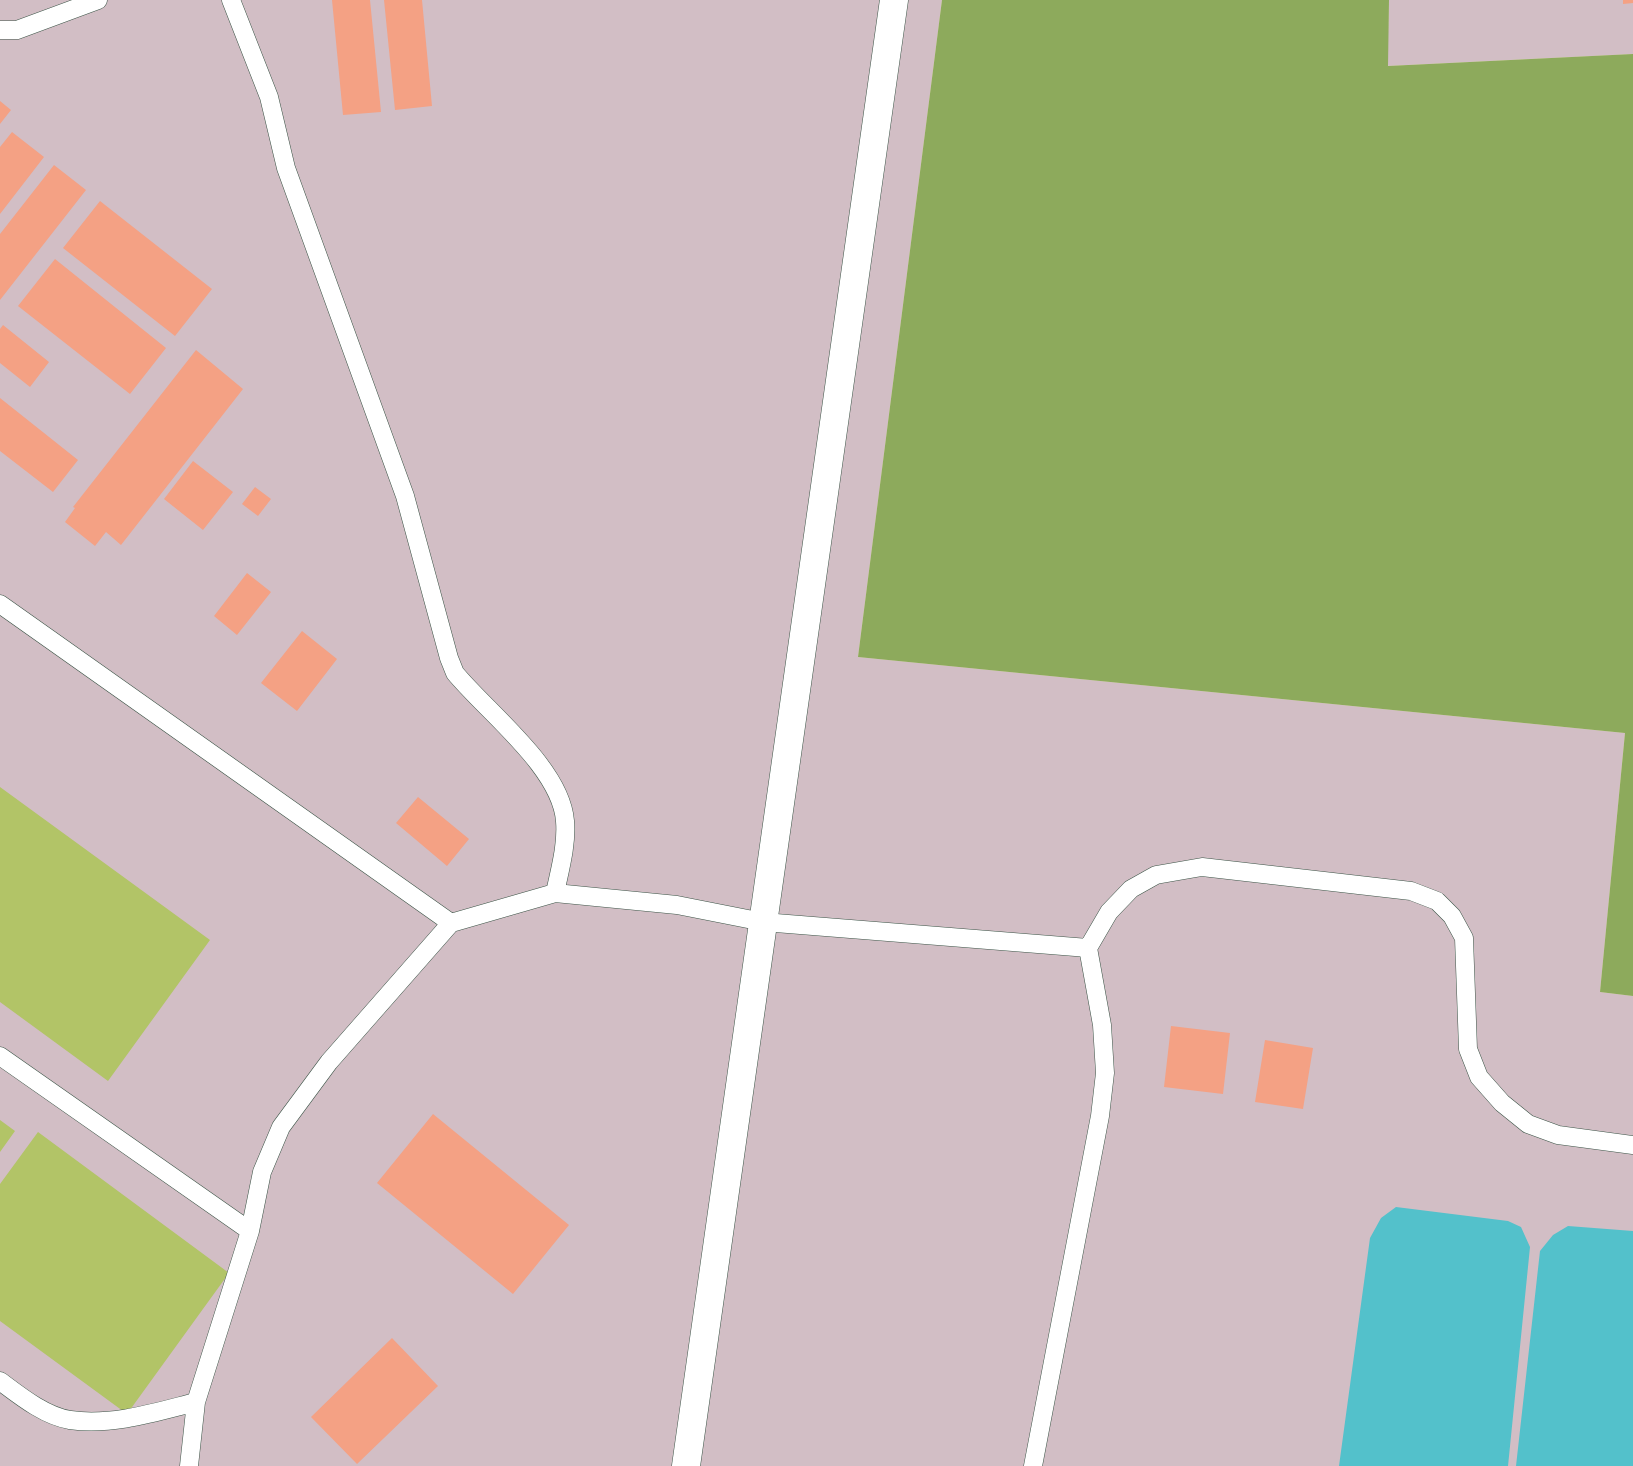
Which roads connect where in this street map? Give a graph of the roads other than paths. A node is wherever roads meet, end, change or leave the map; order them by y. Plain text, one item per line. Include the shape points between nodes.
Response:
1 (98, 0) edge
2 (231, 0) edge
3 (894, 0) edge
4 (0, 30) edge
5 (0, 604) edge
6 (555, 893) junction
7 (763, 922) junction
8 (451, 923) junction
9 (1088, 948) junction
10 (0, 1056) edge
11 (1633, 1145) edge
12 (250, 1231) junction
13 (0, 1381) edge
14 (196, 1402) junction
15 (189, 1466) edge
16 (686, 1466) edge
17 (1033, 1466) edge

1 - 4 lane via 17,30
2 - 6 lane via 269,97 286,168 405,496 455,673 544,769 559,797 565,819 565,842
3 - 7 street
5 - 8 lane
6 - 7 lane via 677,905
6 - 8 lane
7 - 9 lane
7 - 16 street
8 - 12 lane via 329,1062 281,1127 262,1172
9 - 11 lane via 1109,912 1131,889 1156,875 1202,867 1411,891 1437,901 1452,916 1464,938 1468,1049 1479,1077 1502,1103 1528,1124 1558,1135
9 - 17 lane via 1102,1025 1105,1073 1100,1116
10 - 12 lane
12 - 14 lane
13 - 14 lane via 30,1404 69,1420 133,1418
14 - 15 lane

